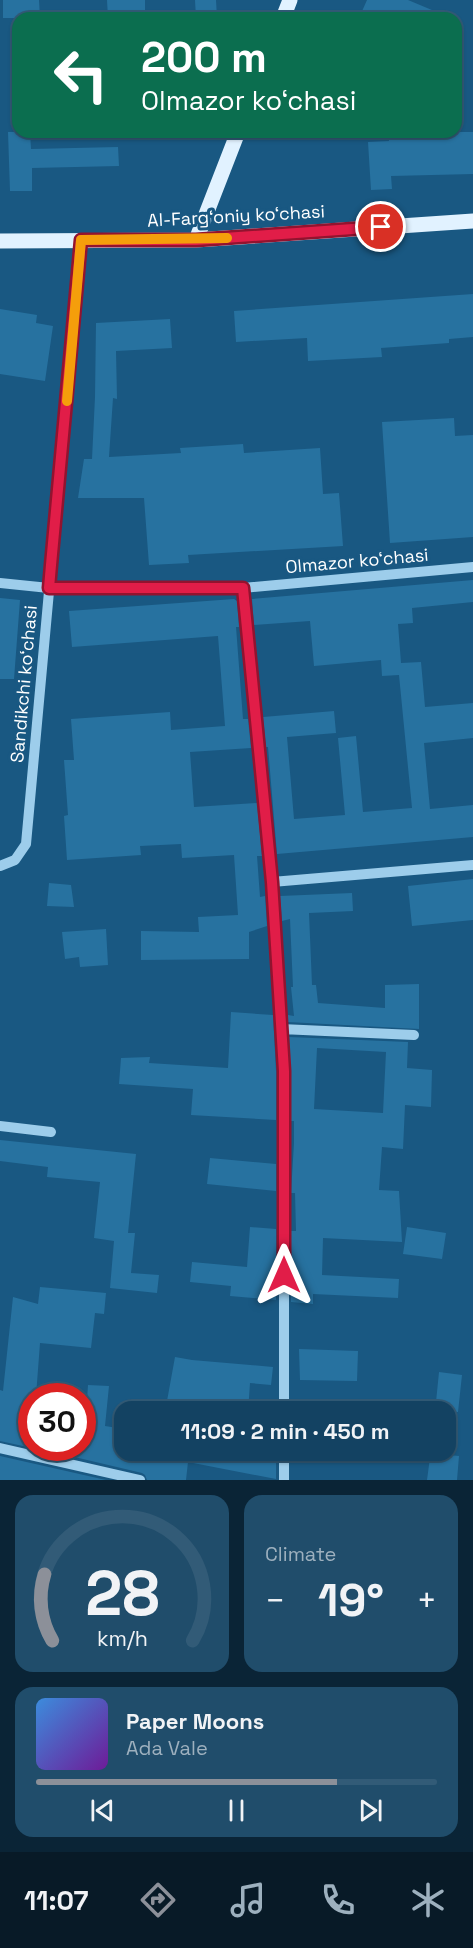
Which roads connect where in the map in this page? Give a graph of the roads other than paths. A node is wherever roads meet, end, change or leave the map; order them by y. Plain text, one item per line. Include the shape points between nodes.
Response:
1 (236, 138) edge
2 (473, 221) edge
3 (81, 240) junction
4 (196, 240) junction
5 (0, 241) edge
6 (473, 567) edge
7 (0, 583) edge
8 (49, 588) junction
9 (243, 588) junction
10 (473, 865) edge
11 (0, 866) edge
12 (272, 882) junction
13 (281, 1029) junction
14 (414, 1035) dead end
15 (0, 1126) edge
16 (51, 1132) dead end
17 (284, 1401) edge
18 (0, 1448) edge
19 (284, 1461) edge
20 (140, 1480) edge
21 (284, 1480) edge

1 - 4 main road
2 - 4 main road, Al-Fargʻoniy koʻchasi
3 - 4 main road, Al-Fargʻoniy koʻchasi
3 - 5 main road, Al-Fargʻoniy koʻchasi
3 - 8 street, Sandikchi koʻchasi
6 - 9 street, Olmazor koʻchasi
7 - 8 street, Olmazor koʻchasi
8 - 9 street, Olmazor koʻchasi
8 - 11 street, Sandikchi koʻchasi via 26,844 15,860
9 - 12 street
10 - 12 street
12 - 13 street
13 - 14 street
13 - 17 street
15 - 16 street
18 - 20 street
19 - 21 street

